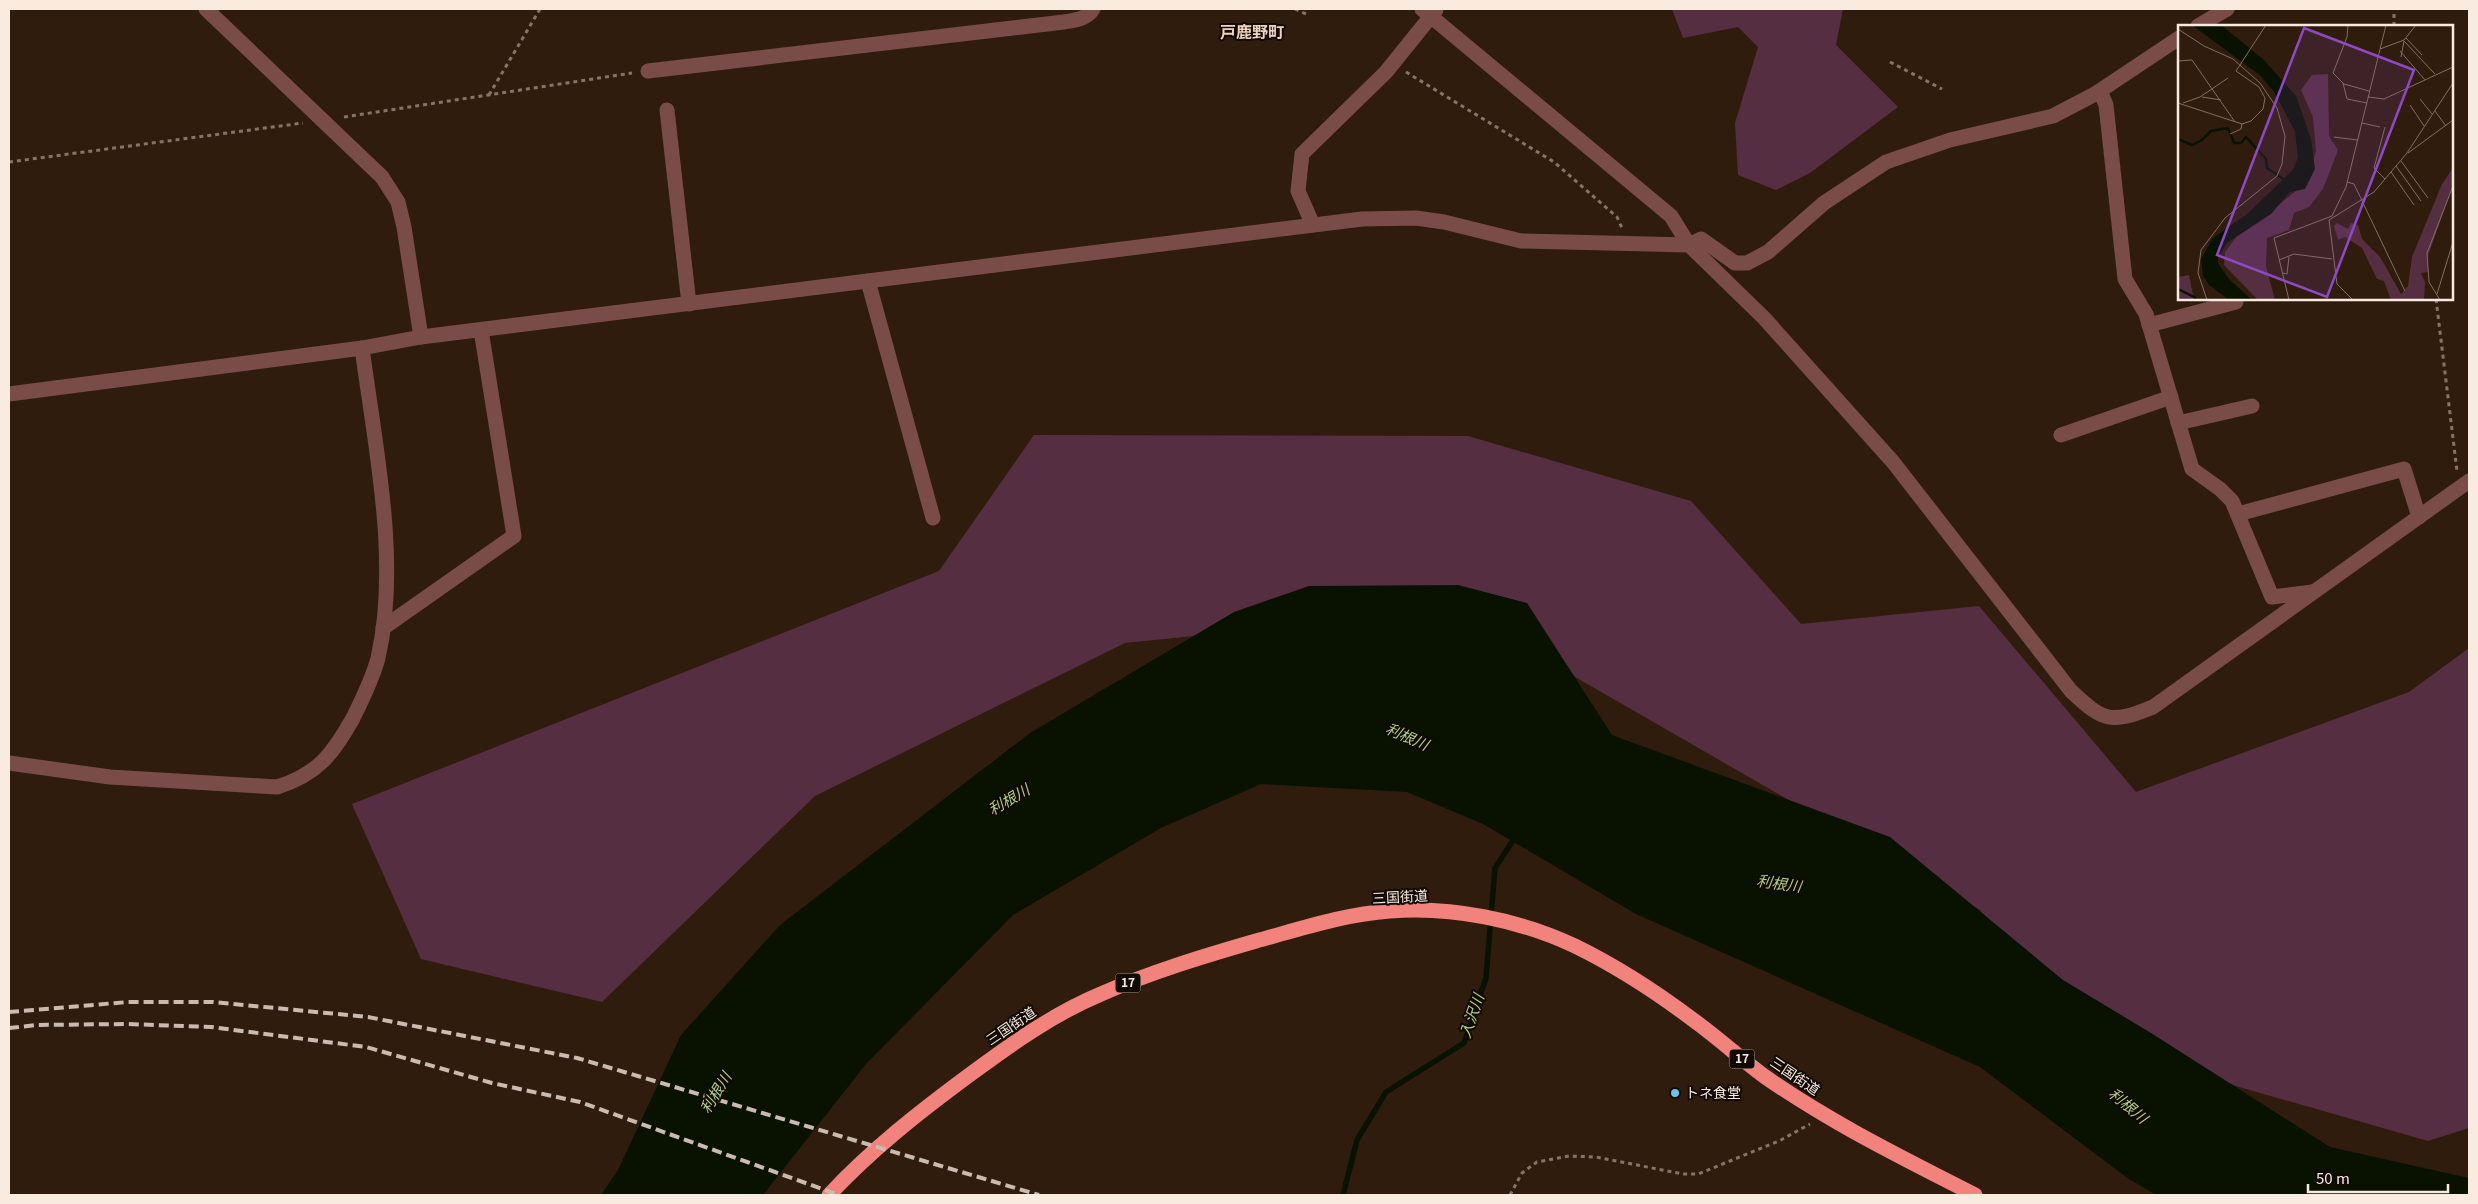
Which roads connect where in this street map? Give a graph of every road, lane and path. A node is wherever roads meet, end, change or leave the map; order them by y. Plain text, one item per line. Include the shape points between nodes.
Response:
1 (206, 9) edge
2 (540, 9) edge
3 (1093, 9) edge
4 (1295, 9) edge
5 (2227, 9) edge
6 (2394, 9) edge
7 (1430, 11) edge
8 (1306, 14) dead end
9 (2200, 25) edge
10 (2394, 25) edge
11 (2178, 39) edge
12 (1890, 62) dead end
13 (1393, 63) junction
14 (648, 71) dead end
15 (1942, 89) dead end
16 (2100, 91) junction
17 (489, 95) dead end
18 (667, 110) dead end
19 (1313, 225) junction
20 (1631, 243) junction
21 (1689, 245) junction
22 (868, 281) junction
23 (2436, 300) edge
24 (2236, 302) dead end
25 (689, 304) junction
26 (2149, 325) junction
27 (481, 330) junction
28 (421, 337) junction
29 (362, 348) junction
30 (9, 394) edge
31 (2170, 397) junction
32 (2252, 406) dead end
33 (2178, 423) junction
34 (2060, 435) dead end
35 (2464, 485) edge
36 (2238, 514) junction
37 (2419, 517) junction
38 (933, 518) dead end
39 (2314, 592) junction
40 (383, 628) junction
41 (9, 763) edge
42 (1825, 1116) junction
43 (828, 1195) edge
44 (1510, 1195) edge
45 (1975, 1195) edge

1 - 28 street via 382,177 398,202
2 - 17 path
3 - 14 street via 1084,17 1064,22
4 - 8 path
5 - 9 street
6 - 10 path
7 - 13 street
7 - 21 street via 1671,216
11 - 16 street
12 - 15 path
13 - 19 street via 1302,154 1298,191
13 - 20 path via 1554,162 1617,217
16 - 21 street via 2053,116 1950,140 1886,162 1824,203 1768,252 1747,264 1735,263 1701,238
16 - 26 street via 2106,105 2125,279
18 - 25 street
19 - 20 street via 1362,219 1416,218 1522,241
19 - 22 street
20 - 21 street
21 - 39 street via 1764,318 1893,462 2071,692 2093,711 2109,718 2127,717 2153,707
22 - 25 street
22 - 38 street
23 - 35 path
24 - 26 street
25 - 27 street
26 - 31 street
27 - 28 street
27 - 40 street via 514,536
28 - 29 street
29 - 30 street
29 - 40 street via 387,543
31 - 33 street
31 - 34 street
32 - 33 street
33 - 36 street via 2192,469 2220,489 2232,501
35 - 37 street
36 - 37 street via 2404,468
36 - 39 street via 2272,597
37 - 39 street
40 - 41 street via 377,660 342,738 324,763 293,782 277,786 245,786 110,777
42 - 43 highway, 三国街道 / 17 via 1764,1075 1690,1017 1617,969 1576,947 1545,934 1487,918 1449,911 1389,911 1341,919 1227,949 1099,994 1049,1020 953,1087 893,1133
42 - 44 path via 1779,1141 1698,1174 1596,1157 1569,1156 1537,1162 1522,1173
42 - 45 highway, 三国街道 / 17

